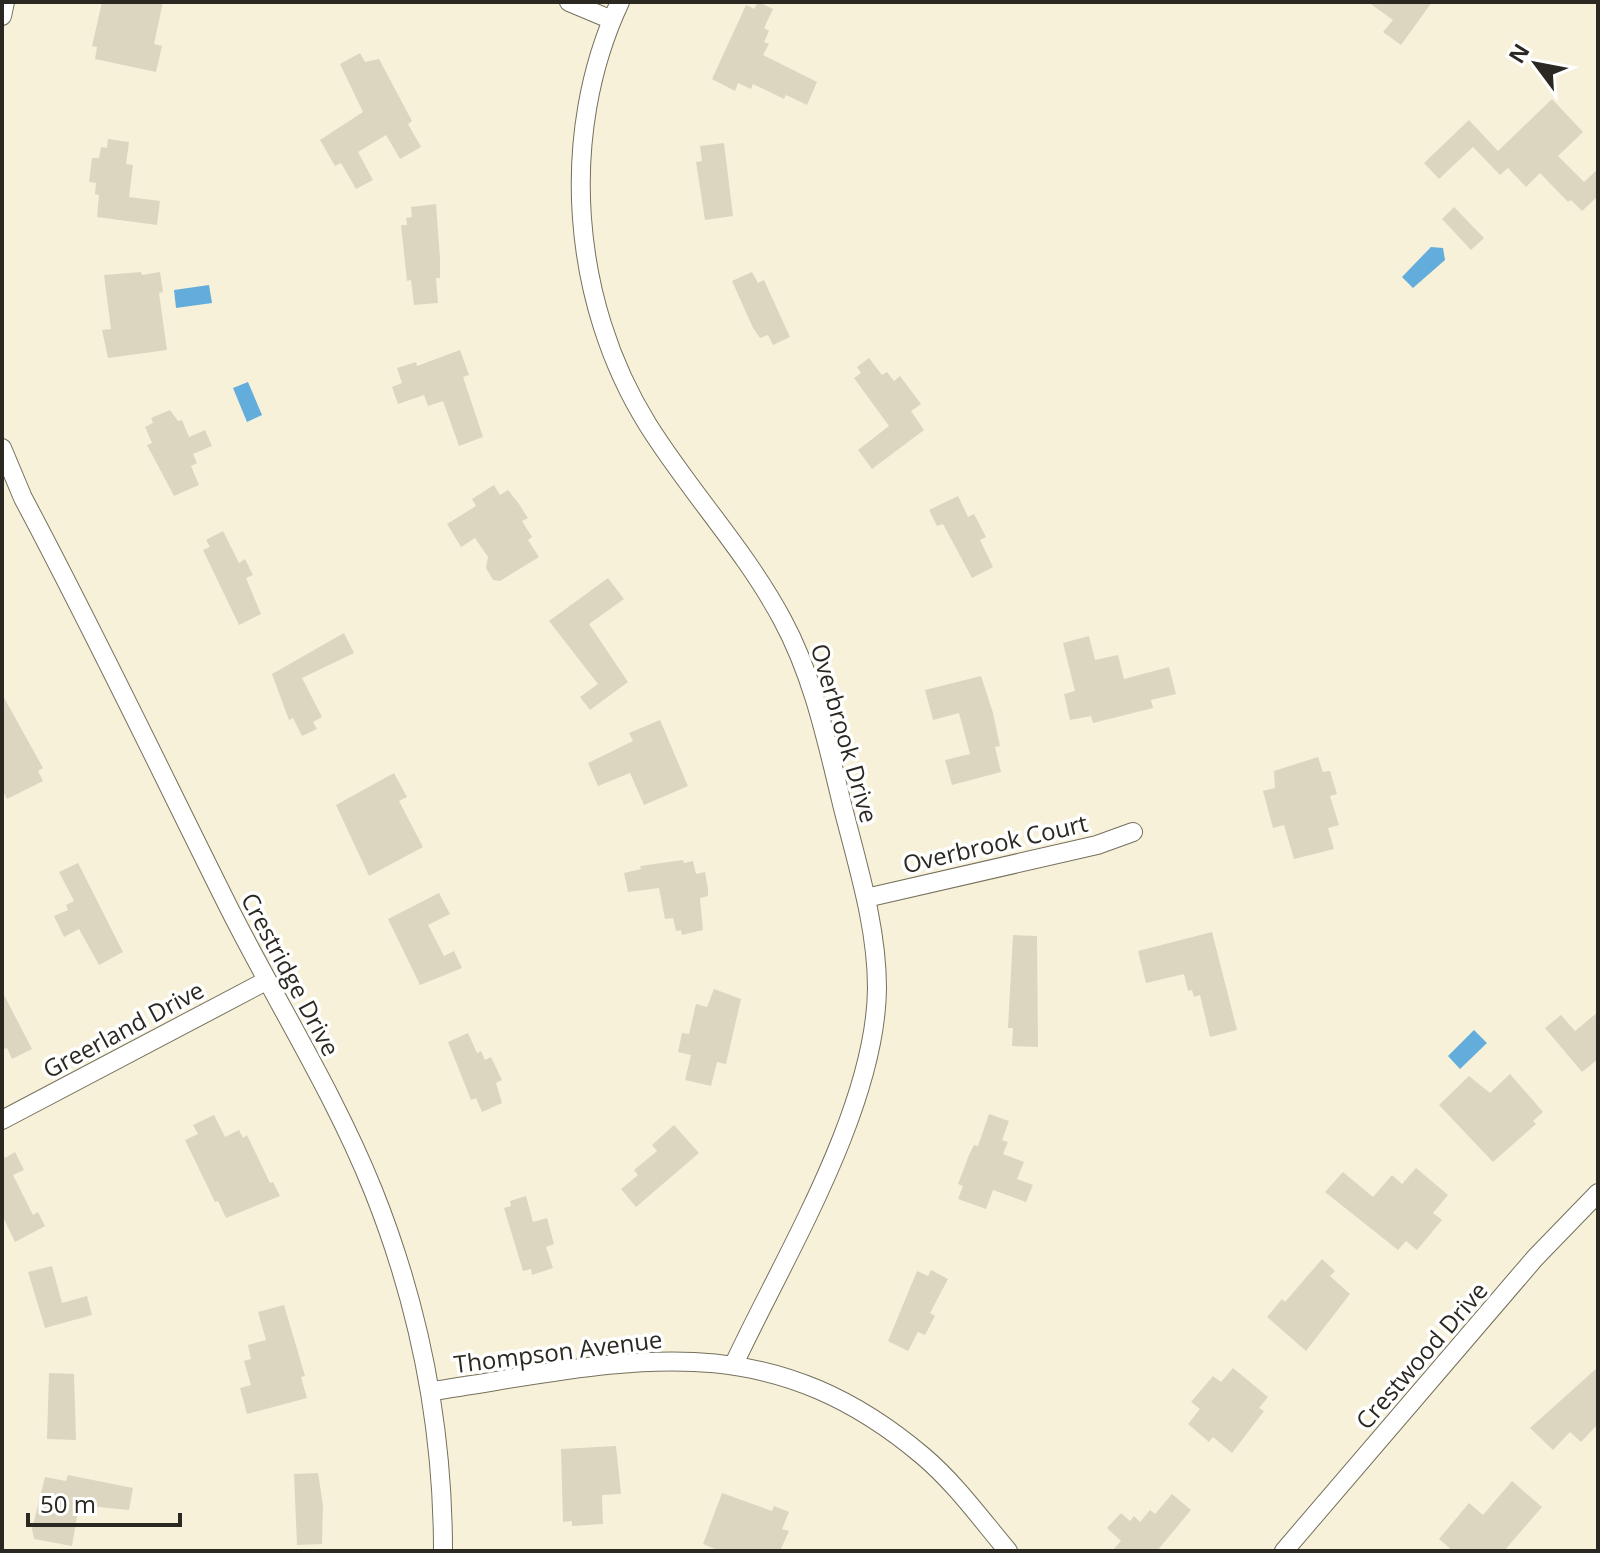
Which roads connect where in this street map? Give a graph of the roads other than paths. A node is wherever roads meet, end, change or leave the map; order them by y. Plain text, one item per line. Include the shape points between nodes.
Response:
1 (5, 2) edge
2 (569, 2) edge
3 (620, 2) edge
4 (2, 16) edge
5 (612, 20) junction
6 (2, 448) edge
7 (1133, 832) dead end
8 (866, 898) junction
9 (266, 981) junction
10 (2, 1120) edge
11 (1598, 1193) edge
12 (734, 1364) junction
13 (432, 1391) junction
14 (443, 1551) edge
15 (1008, 1551) edge
16 (1284, 1551) edge

1 - 4 street
2 - 5 street
3 - 5 street, Overbrook Drive
5 - 8 street, Overbrook Drive via 585,116 582,213 592,289 638,408 756,576 798,651 822,722
6 - 9 street, Crestridge Drive
7 - 8 street, Overbrook Court
8 - 12 street, Overbrook Drive via 877,988 866,1070 832,1158
9 - 10 street, Greerland Drive
9 - 13 street, Crestridge Drive via 373,1190
11 - 16 street, Crestwood Drive via 1535,1258
12 - 13 street, Thompson Avenue via 645,1360
12 - 15 street, Thompson Avenue via 820,1390 881,1423 925,1458
13 - 14 street, Crestridge Drive

